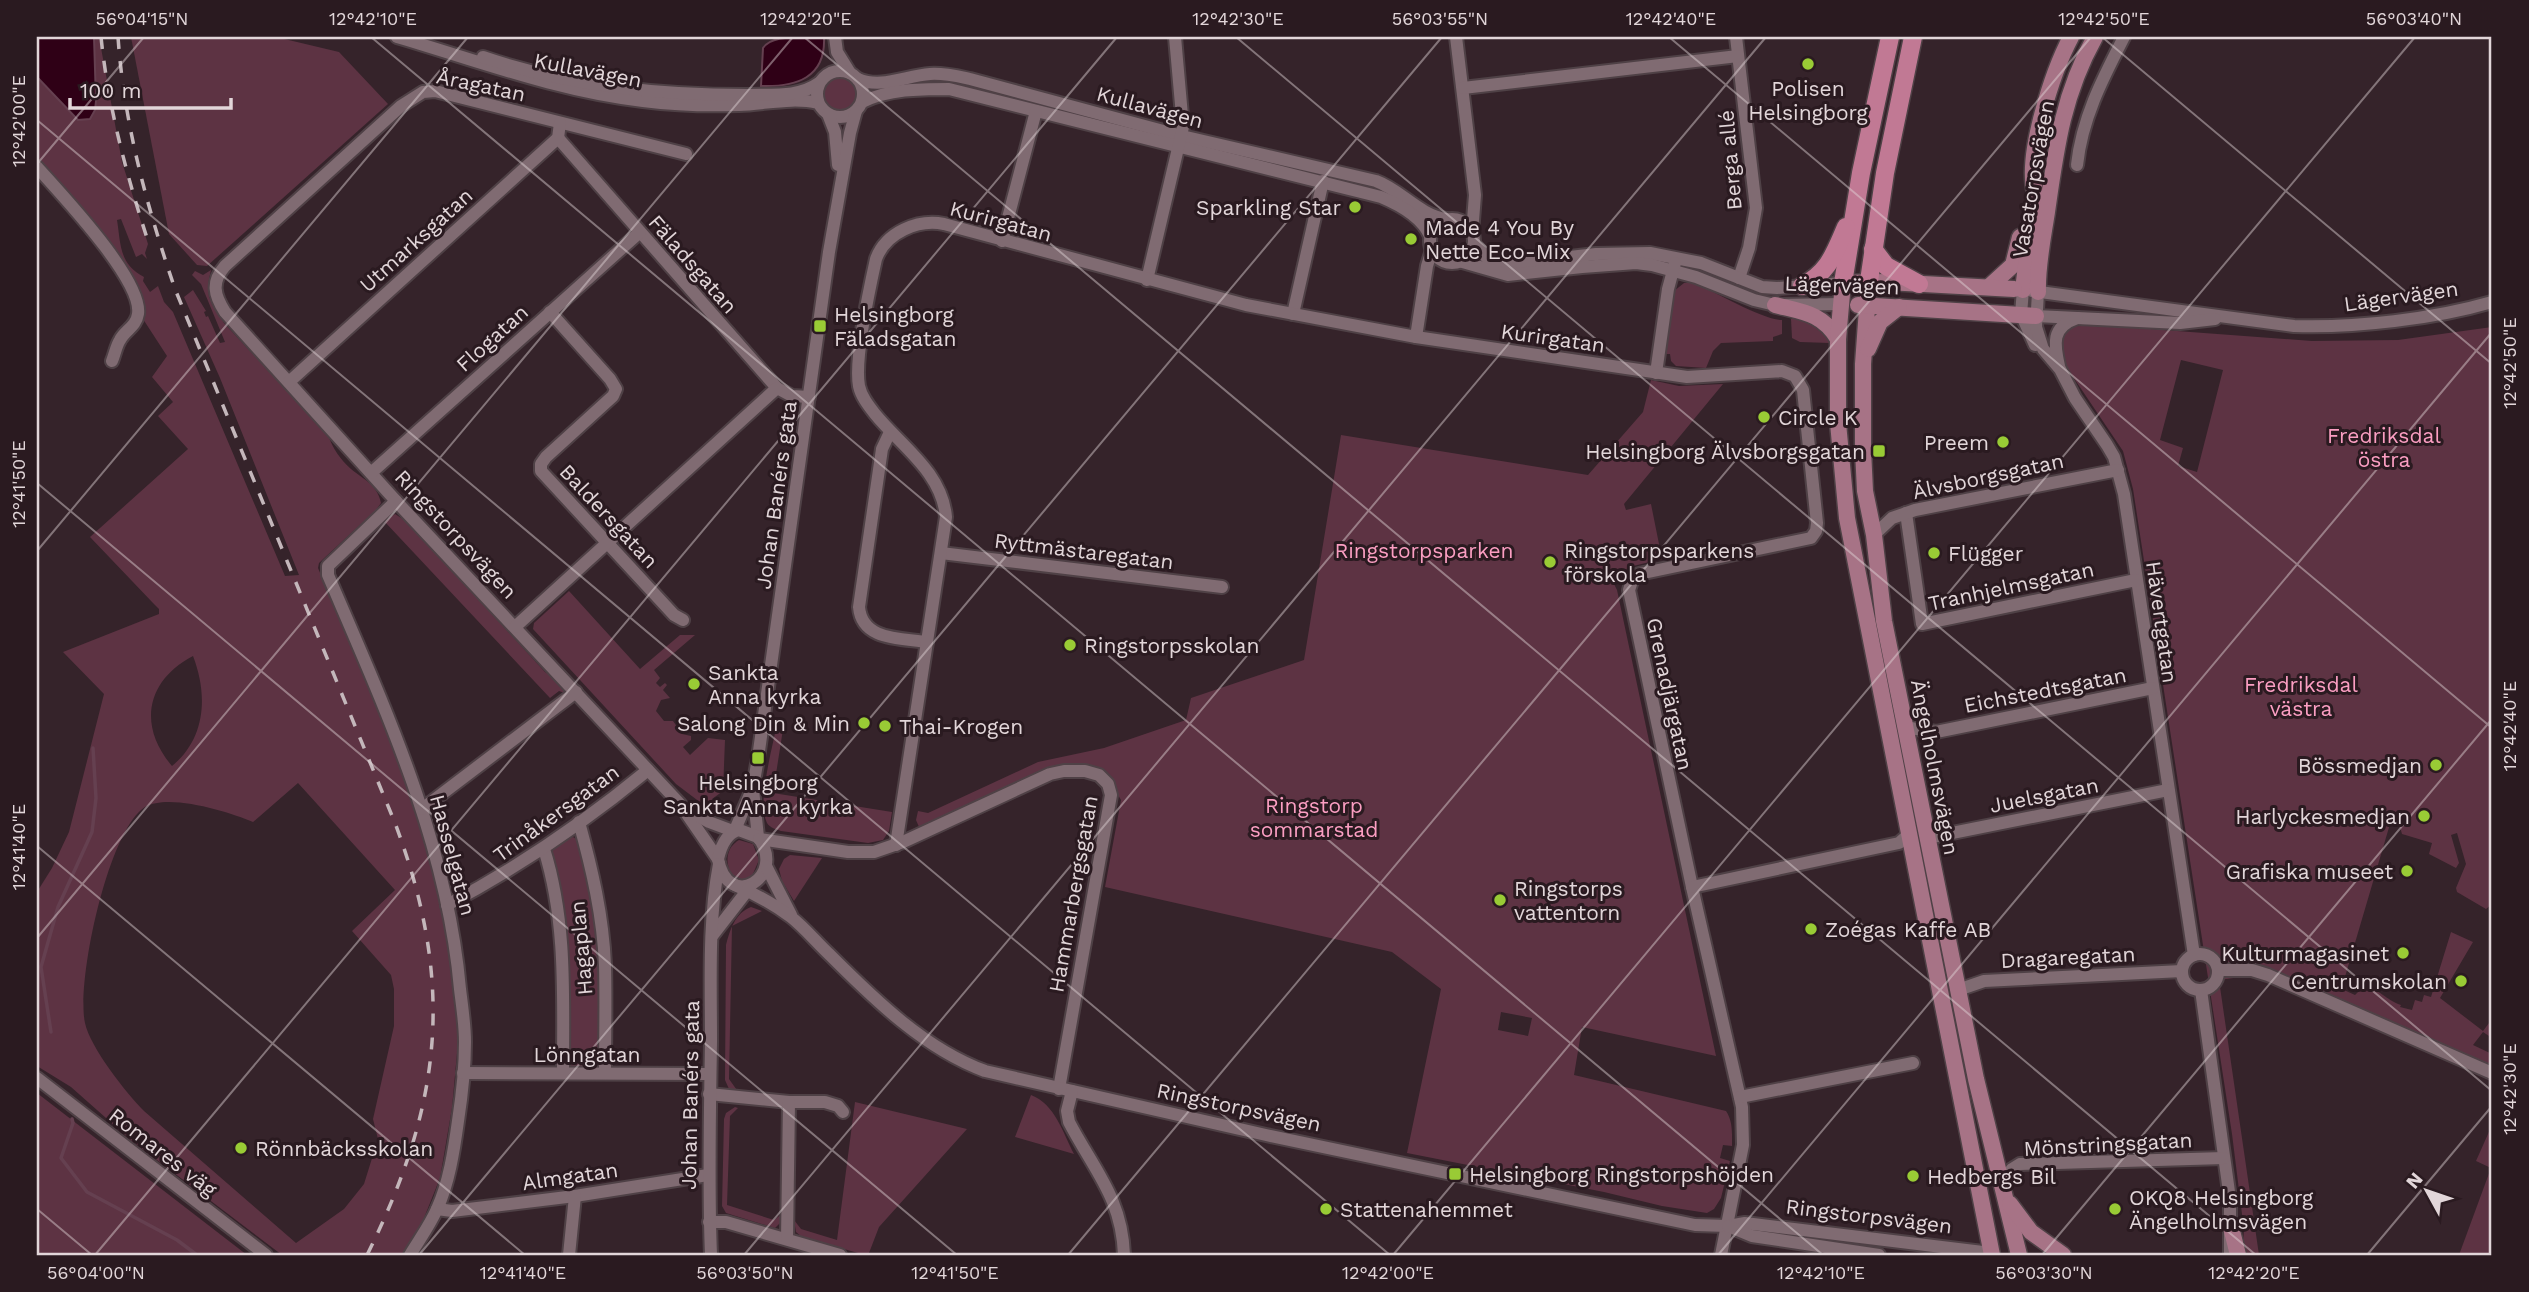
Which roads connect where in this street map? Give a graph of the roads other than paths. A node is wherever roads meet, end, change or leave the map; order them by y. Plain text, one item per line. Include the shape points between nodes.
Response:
1 (397, 37) edge
2 (423, 37) edge
3 (835, 37) edge
4 (1175, 37) edge
5 (1456, 37) edge
6 (1736, 37) edge
7 (1890, 37) edge
8 (1913, 37) edge
9 (2071, 37) edge
10 (2095, 37) edge
11 (2124, 37) edge
12 (837, 52) junction
13 (1738, 56) junction
14 (829, 73) junction
15 (854, 76) junction
16 (819, 83) junction
17 (1463, 88) junction
18 (818, 103) junction
19 (859, 106) junction
20 (1036, 111) junction
21 (828, 114) junction
22 (560, 123) junction
23 (558, 138) junction
24 (1180, 141) junction
25 (686, 154) dead end
26 (2077, 165) dead end
27 (37, 167) edge
28 (1323, 181) junction
29 (2032, 181) junction
30 (1475, 195) junction
31 (1857, 201) junction
32 (836, 208) junction
33 (1422, 216) junction
34 (1450, 219) junction
35 (640, 232) junction
36 (1430, 236) junction
37 (1473, 238) junction
38 (1002, 241) junction
39 (1873, 249) junction
40 (1432, 250) junction
41 (1455, 262) junction
42 (1675, 263) junction
43 (1739, 278) junction
44 (1147, 280) junction
45 (1425, 280) junction
46 (1869, 281) junction
47 (1843, 283) junction
48 (215, 284) joint
49 (1919, 284) junction
50 (1802, 286) junction
51 (1990, 286) junction
52 (2025, 290) junction
53 (2492, 302) edge
54 (1775, 304) junction
55 (1842, 304) junction
56 (1866, 306) junction
57 (1899, 307) junction
58 (550, 312) junction
59 (1293, 314) junction
60 (2029, 315) junction
61 (2080, 317) junction
62 (2232, 317) junction
63 (1416, 337) junction
64 (1838, 340) junction
65 (113, 361) dead end
66 (1863, 364) junction
67 (2060, 369) junction
68 (1656, 373) junction
69 (289, 382) junction
70 (777, 388) junction
71 (809, 397) junction
72 (2075, 398) junction
73 (890, 432) junction
74 (2118, 470) junction
75 (371, 473) junction
76 (396, 500) junction
77 (1906, 513) junction
78 (1874, 535) junction
79 (607, 543) junction
80 (941, 553) junction
81 (2136, 580) junction
82 (1222, 587) dead end
83 (683, 620) dead end
84 (515, 627) junction
85 (927, 642) junction
86 (2152, 688) junction
87 (576, 692) junction
88 (1904, 727) junction
89 (648, 770) junction
90 (752, 787) junction
91 (2168, 790) junction
92 (680, 804) junction
93 (422, 809) junction
94 (579, 822) junction
95 (734, 831) junction
96 (759, 838) junction
97 (1927, 838) junction
98 (1902, 839) junction
99 (800, 845) junction
100 (896, 845) junction
101 (544, 849) junction
102 (719, 861) junction
103 (766, 865) junction
104 (744, 887) junction
105 (1692, 887) junction
106 (761, 898) junction
107 (736, 904) junction
108 (447, 905) junction
109 (793, 918) junction
110 (712, 936) junction
111 (2194, 955) junction
112 (2218, 970) junction
113 (2182, 971) junction
114 (1958, 990) junction
115 (2201, 990) junction
116 (1913, 1063) dead end
117 (463, 1073) junction
118 (563, 1073) junction
119 (605, 1073) junction
120 (2492, 1073) edge
121 (710, 1074) junction
122 (37, 1078) edge
123 (1065, 1090) junction
124 (709, 1094) junction
125 (1740, 1097) junction
126 (789, 1102) junction
127 (843, 1112) dead end
128 (2224, 1158) junction
129 (708, 1175) junction
130 (2003, 1190) junction
131 (575, 1196) junction
132 (437, 1209) junction
133 (709, 1222) junction
134 (1728, 1226) junction
135 (2231, 1227) junction
136 (787, 1239) junction
137 (1996, 1254) edge
138 (266, 1255) edge
139 (410, 1255) edge
140 (569, 1255) edge
141 (711, 1255) edge
142 (839, 1255) edge
143 (1124, 1255) edge
144 (1721, 1255) edge
145 (1879, 1255) edge
146 (2019, 1255) edge
147 (2063, 1255) edge
148 (2230, 1255) edge
149 (2238, 1255) edge

1 - 18 street, Kullavägen via 500,71 613,96 685,104
2 - 16 street, Kullavägen via 567,80 611,86 681,94 754,94 799,93
3 - 12 street
4 - 24 street via 1183,127
5 - 17 street
6 - 13 street, Berga allé
7 - 31 highway
8 - 39 highway
9 - 29 main road, Vasatorpsvägen via 2048,93
10 - 52 main road, Vasatorpsvägen via 2071,86 2061,121 2042,245
11 - 26 street via 2085,118
12 - 14 street
12 - 15 street
13 - 17 street
13 - 43 street, Berga allé via 1756,208
14 - 15 street via 842,71
14 - 16 street
15 - 19 street via 863,90
15 - 24 street, Kullavägen via 877,84 947,74
16 - 18 street
17 - 30 street
18 - 21 street
19 - 20 street, Kullavägen via 878,94 949,89
19 - 21 street via 848,116
19 - 32 street, Johan Banérs gata
20 - 24 street, Kullavägen
20 - 38 street
21 - 32 street, Johan Banérs gata via 838,148
22 - 23 street
22 - 25 street, Åragatan
22 - 48 street, Åragatan via 435,91 423,92 401,106 225,266
23 - 35 street, Fäladsgatan
23 - 69 street, Utmarksgatan
24 - 28 street, Kullavägen
24 - 33 street, Kullavägen via 1376,181 1398,191
24 - 44 street
27 - 65 street via 102,241 139,307
28 - 33 street, Kullavägen via 1381,197
28 - 59 street
29 - 51 main road via 2016,258
29 - 52 main road, Vasatorpsvägen via 2035,192
30 - 34 street via 1469,206
30 - 37 street
31 - 47 highway
31 - 50 highway via 1826,268
32 - 71 street, Johan Banérs gata
33 - 34 street
33 - 36 street
34 - 36 street via 1436,226
34 - 37 street via 1462,221
35 - 58 street, Flogatan
35 - 70 street, Fäladsgatan
36 - 40 street
37 - 41 street via 1469,254
37 - 42 street, Lägervägen via 1487,258 1508,264 1650,253
38 - 44 street, Kurirgatan
38 - 73 street, Kurirgatan via 928,222 899,232 879,251 858,377 868,405
39 - 46 highway
39 - 49 highway via 1886,266
40 - 41 street via 1440,259
40 - 45 street
41 - 42 street, Lägervägen via 1508,275
41 - 45 street
42 - 43 street, Lägervägen via 1701,263
42 - 54 street, Lägervägen via 1754,300
42 - 68 street
43 - 50 street, Lägervägen via 1762,287
44 - 59 street, Kurirgatan
45 - 63 street
46 - 47 main road, Lägervägen
46 - 49 main road, Lägervägen
46 - 56 main road, Ängelholmsvägen
47 - 50 street, Lägervägen
47 - 55 main road, Ängelholmsvägen
48 - 69 street, Ringstorpsvägen via 225,312
49 - 51 main road, Lägervägen
51 - 52 main road, Lägervägen
52 - 60 street
52 - 62 street, Lägervägen
53 - 62 street, Lägervägen via 2339,327
54 - 55 street, Lägervägen
54 - 64 main road via 1820,318
55 - 56 main road, Lägervägen
55 - 64 main road, Ängelholmsvägen
56 - 57 main road, Lägervägen
56 - 66 main road, Ängelholmsvägen
57 - 60 main road, Lägervägen
57 - 66 main road via 1880,322
58 - 75 street, Flogatan
58 - 79 street, Baldersgatan via 616,389 546,457 541,471
59 - 63 street, Kurirgatan
60 - 61 street, Lägervägen
60 - 67 street, Hävertgatan via 2043,349
60 - 72 street via 2043,358
61 - 62 street, Lägervägen via 2180,323
61 - 67 street via 2057,335 2054,344
63 - 68 street, Kurirgatan
64 - 98 main road, Ängelholmsvägen via 1838,423 1847,518
66 - 78 main road, Ängelholmsvägen via 1866,491
67 - 72 street, Hävertgatan
68 - 105 street, Grenadjärgatan via 1687,377 1770,370 1795,376 1803,390 1817,523 1811,538 1650,570 1635,576 1630,585
69 - 75 street, Ringstorpsvägen
70 - 71 street via 792,396
70 - 79 street
71 - 90 street, Johan Banérs gata
72 - 74 street, Hävertgatan via 2108,445
73 - 80 street, Kurirgatan via 940,489 946,517
73 - 85 street via 882,449 860,615 875,634
74 - 77 street, Älvsborgsgatan
74 - 81 street, Hävertgatan
75 - 76 street, Ringstorpsvägen
76 - 84 street, Ringstorpsvägen
76 - 93 street, Hasselgatan via 333,559 328,575
77 - 78 street, Älvsborgsgatan via 1892,518
77 - 81 street, Tranhjelmsgatan via 1922,624
78 - 88 main road, Ängelholmsvägen
79 - 83 street, Baldersgatan
79 - 84 street
80 - 82 street, Ryttmästaregatan
80 - 85 street, Kurirgatan
81 - 86 street, Hävertgatan
84 - 87 street, Ringstorpsvägen
85 - 100 street, Kurirgatan
86 - 88 street, Eichstedtsgatan via 1936,732
86 - 91 street, Hävertgatan
87 - 89 street, Ringstorpsvägen
87 - 93 street
88 - 97 main road, Ängelholmsvägen
89 - 92 street, Ringstorpsvägen
89 - 94 street, Trinåkersgatan
90 - 95 street, Johan Banérs gata
90 - 96 street, Johan Banérs gata
91 - 97 street, Juelsgatan
91 - 111 street, Hävertgatan
92 - 95 street, Ringstorpsvägen
92 - 102 street, Ringstorpsvägen
93 - 108 street, Hasselgatan
94 - 101 street, Trinåkersgatan
94 - 119 street, Hagaplan via 594,873 601,924
95 - 96 street
95 - 102 street via 724,842
96 - 99 street, Hammarbergsgatan
96 - 103 street
97 - 114 main road, Ängelholmsvägen
98 - 105 street
98 - 137 main road, Ängelholmsvägen
99 - 100 street, Hammarbergsgatan via 864,853
99 - 103 street via 778,852
100 - 123 street, Hammarbergsgatan via 1050,774 1085,771 1106,781 1111,795
101 - 108 street, Trinåkersgatan
101 - 118 street, Hagaplan via 564,964
102 - 104 street via 723,875
102 - 110 street, Johan Banérs gata
103 - 104 street via 758,880
103 - 109 street, Ringstorpsvägen
104 - 106 street, Ringstorpsvägen
104 - 107 street
105 - 125 street, Grenadjärgatan
106 - 107 street
106 - 109 street, Ringstorpsvägen
107 - 110 street
108 - 117 street, Hasselgatan via 459,972
109 - 123 street, Ringstorpsvägen via 864,987 948,1055 985,1071
110 - 121 street, Johan Banérs gata
111 - 112 street via 2210,957
111 - 113 street
112 - 115 street via 2214,984
112 - 120 street via 2268,975
113 - 114 street, Dragaregatan via 1984,981
113 - 115 street via 2188,985
114 - 130 main road, Ängelholmsvägen
115 - 128 street
116 - 125 street
117 - 118 street, Lönngatan
117 - 132 street, Hasselgatan via 454,1146
118 - 119 street, Lönngatan
119 - 121 street, Lönngatan
121 - 124 street, Johan Banérs gata
122 - 138 street, Romares väg
123 - 134 street, Ringstorpsvägen via 1695,1225
123 - 143 street, Hammarbergsgatan via 1069,1122 1115,1204
124 - 126 street
124 - 129 street, Johan Banérs gata
125 - 134 street, Grenadjärgatan via 1744,1145
126 - 127 street via 825,1102
126 - 136 street
128 - 130 street, Mönstringsgatan via 2020,1164 2012,1169
128 - 135 street
129 - 131 street, Almgatan
129 - 133 street, Johan Banérs gata
130 - 146 main road, Ängelholmsvägen
130 - 147 main road via 2031,1232
131 - 132 street, Almgatan
131 - 140 street
132 - 139 street, Hasselgatan
133 - 136 street via 726,1222
133 - 141 street, Johan Banérs gata
134 - 137 street, Ringstorpsvägen via 1767,1225
134 - 144 street, Grenadjärgatan
134 - 145 street, Ringstorpsvägen via 1752,1236
135 - 148 street
135 - 149 main road
136 - 142 street

